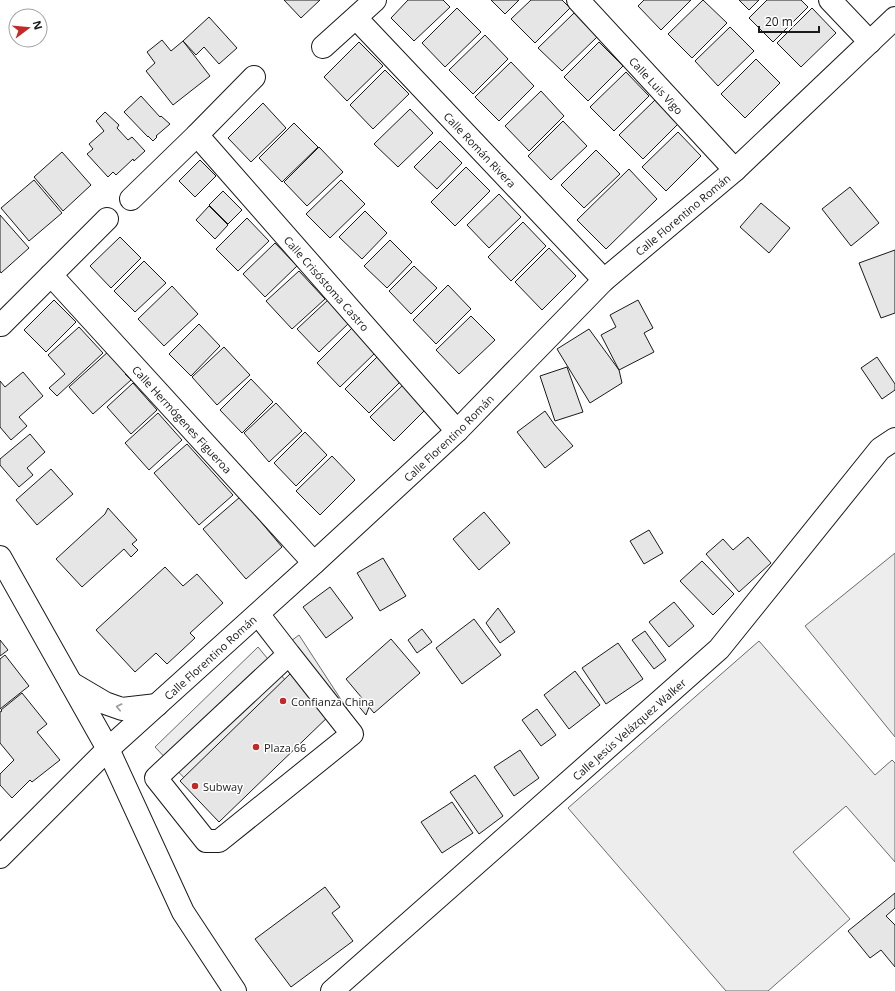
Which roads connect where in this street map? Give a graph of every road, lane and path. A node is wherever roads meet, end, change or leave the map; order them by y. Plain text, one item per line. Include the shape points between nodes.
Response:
1 (375, 0) edge
2 (578, 0) edge
3 (830, 0) edge
4 (356, 18) junction
5 (895, 18) edge
6 (870, 42) junction
7 (323, 47) dead end
8 (254, 77) dead end
9 (197, 135) junction
10 (735, 170) junction
11 (131, 199) dead end
12 (107, 218) dead end
13 (51, 275) junction
14 (604, 280) junction
15 (1, 325) dead end
16 (458, 431) junction
17 (895, 439) edge
18 (0, 557) edge
19 (314, 563) junction
20 (258, 614) junction
21 (288, 654) junction
22 (70, 682) junction
23 (157, 705) junction
24 (108, 749) junction
25 (0, 856) edge
26 (235, 991) edge
27 (332, 991) edge

1 - 4 street
2 - 10 street, Calle Luis Vigo
3 - 6 street
4 - 7 street
4 - 14 street, Calle Román Rivera
5 - 6 street, Calle Florentino Román
6 - 10 street, Calle Florentino Román
8 - 9 street
9 - 11 street
9 - 16 street, Calle Crisóstoma Castro
10 - 14 street, Calle Florentino Román
12 - 13 street
13 - 15 street
13 - 19 street, Calle Hermógenes Figueroa
14 - 16 street, Calle Florentino Román
16 - 19 street, Calle Florentino Román
17 - 27 street, Calle Jesús Velázquez Walker via 880,449 720,649
18 - 22 street
19 - 20 street, Calle Florentino Román
20 - 21 street
20 - 23 street, Calle Florentino Román
21 - 21 street via 156,778 206,841 219,841 352,734
23 -> 22 street via 122,708 105,703
22 - 24 street
23 - 24 street, Calle Florentino Román
24 - 25 street, Calle Florentino Román
24 - 26 street via 183,912

